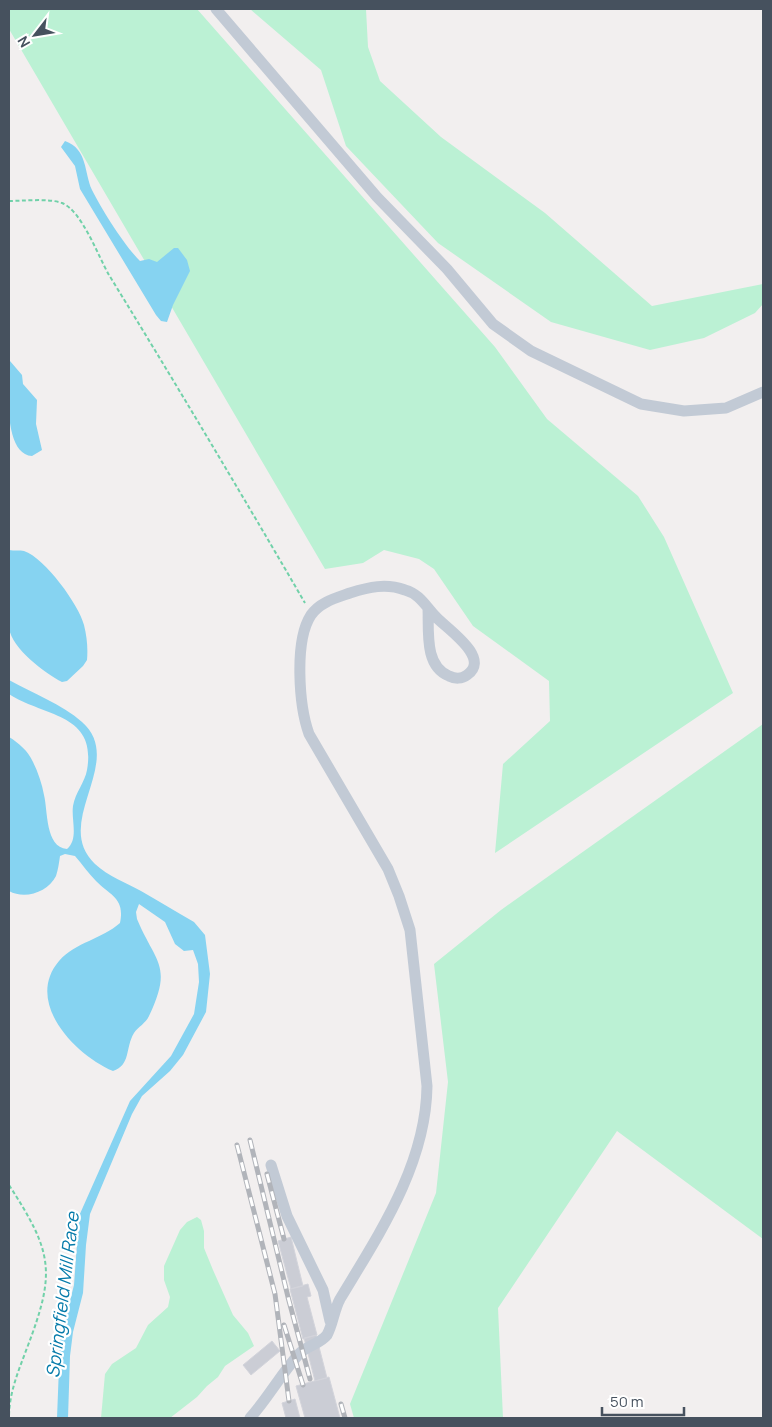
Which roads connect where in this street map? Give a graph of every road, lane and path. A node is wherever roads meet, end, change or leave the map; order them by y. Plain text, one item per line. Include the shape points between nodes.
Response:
1 (216, 9) edge
2 (9, 202) edge
3 (763, 392) edge
4 (428, 608) junction
5 (312, 614) junction
6 (271, 1165) dead end
7 (9, 1185) edge
8 (9, 1284) edge
9 (9, 1298) edge
10 (330, 1328) junction
11 (9, 1410) edge
12 (9, 1418) edge
13 (250, 1418) edge

1 - 3 lane via 377,197 493,324 531,351 641,404 684,411 726,408
2 - 5 path via 62,203 78,218
4 - 4 lane via 432,660 446,675 461,678 468,675 473,669 472,654
4 - 5 lane via 406,590 372,586 324,602
5 - 10 lane via 307,624 301,660 300,698 304,719 309,734 388,869 399,896 410,930 426,1086 426,1108 404,1183 384,1227 334,1312
6 - 10 lane via 287,1216 323,1290
7 - 11 path via 40,1239 46,1268 44,1294 14,1382
8 - 9 path
10 - 13 lane via 322,1339 300,1354
11 - 12 path

